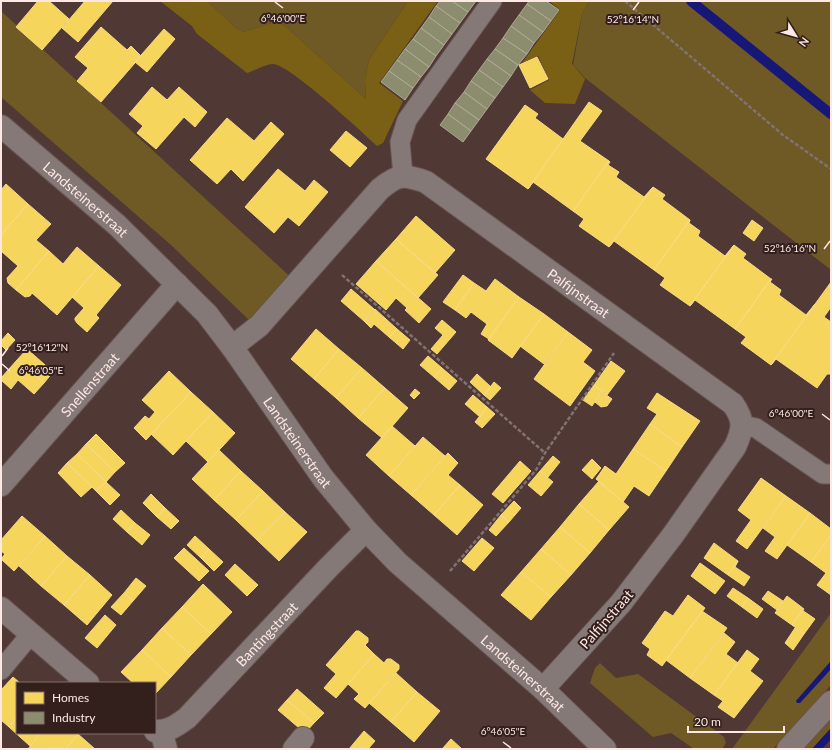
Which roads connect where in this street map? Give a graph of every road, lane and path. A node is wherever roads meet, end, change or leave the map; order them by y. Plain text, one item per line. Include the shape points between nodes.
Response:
1 (492, 1) edge
2 (625, 1) edge
3 (1, 126) edge
4 (831, 169) edge
5 (403, 176) junction
6 (321, 256) junction
7 (177, 284) junction
8 (630, 329) junction
9 (232, 347) junction
10 (742, 425) junction
11 (545, 453) junction
12 (831, 474) edge
13 (1, 485) edge
14 (366, 530) junction
15 (432, 593) junction
16 (1, 608) edge
17 (31, 634) junction
18 (1, 670) edge
19 (87, 682) edge
20 (542, 689) junction
21 (831, 702) edge
22 (161, 737) edge
23 (605, 749) edge
24 (788, 749) edge

1 - 5 lane via 407,120 400,142
2 - 4 path via 783,135
3 - 7 street, Landsteinerstraat via 117,225
5 - 6 street via 392,179 380,189
5 - 8 street, Palfijnstraat via 426,182
6 - 9 street via 259,326
6 - 11 path
7 - 9 street, Landsteinerstraat via 207,314
7 - 13 street, Snellenstraat
8 - 10 street, Palfijnstraat via 733,404 740,414
8 - 11 path
9 - 14 street, Landsteinerstraat via 324,478
10 - 12 lane via 756,428 823,474
10 - 20 street, Palfijnstraat via 735,447 673,535 621,602
11 - 15 path via 536,470
14 - 15 street, Landsteinerstraat via 398,564
14 - 22 street, Bantingstraat via 186,718
15 - 20 street, Landsteinerstraat
16 - 17 street
17 - 18 lane
17 - 19 street
20 - 23 street, Landsteinerstraat
21 - 24 street

